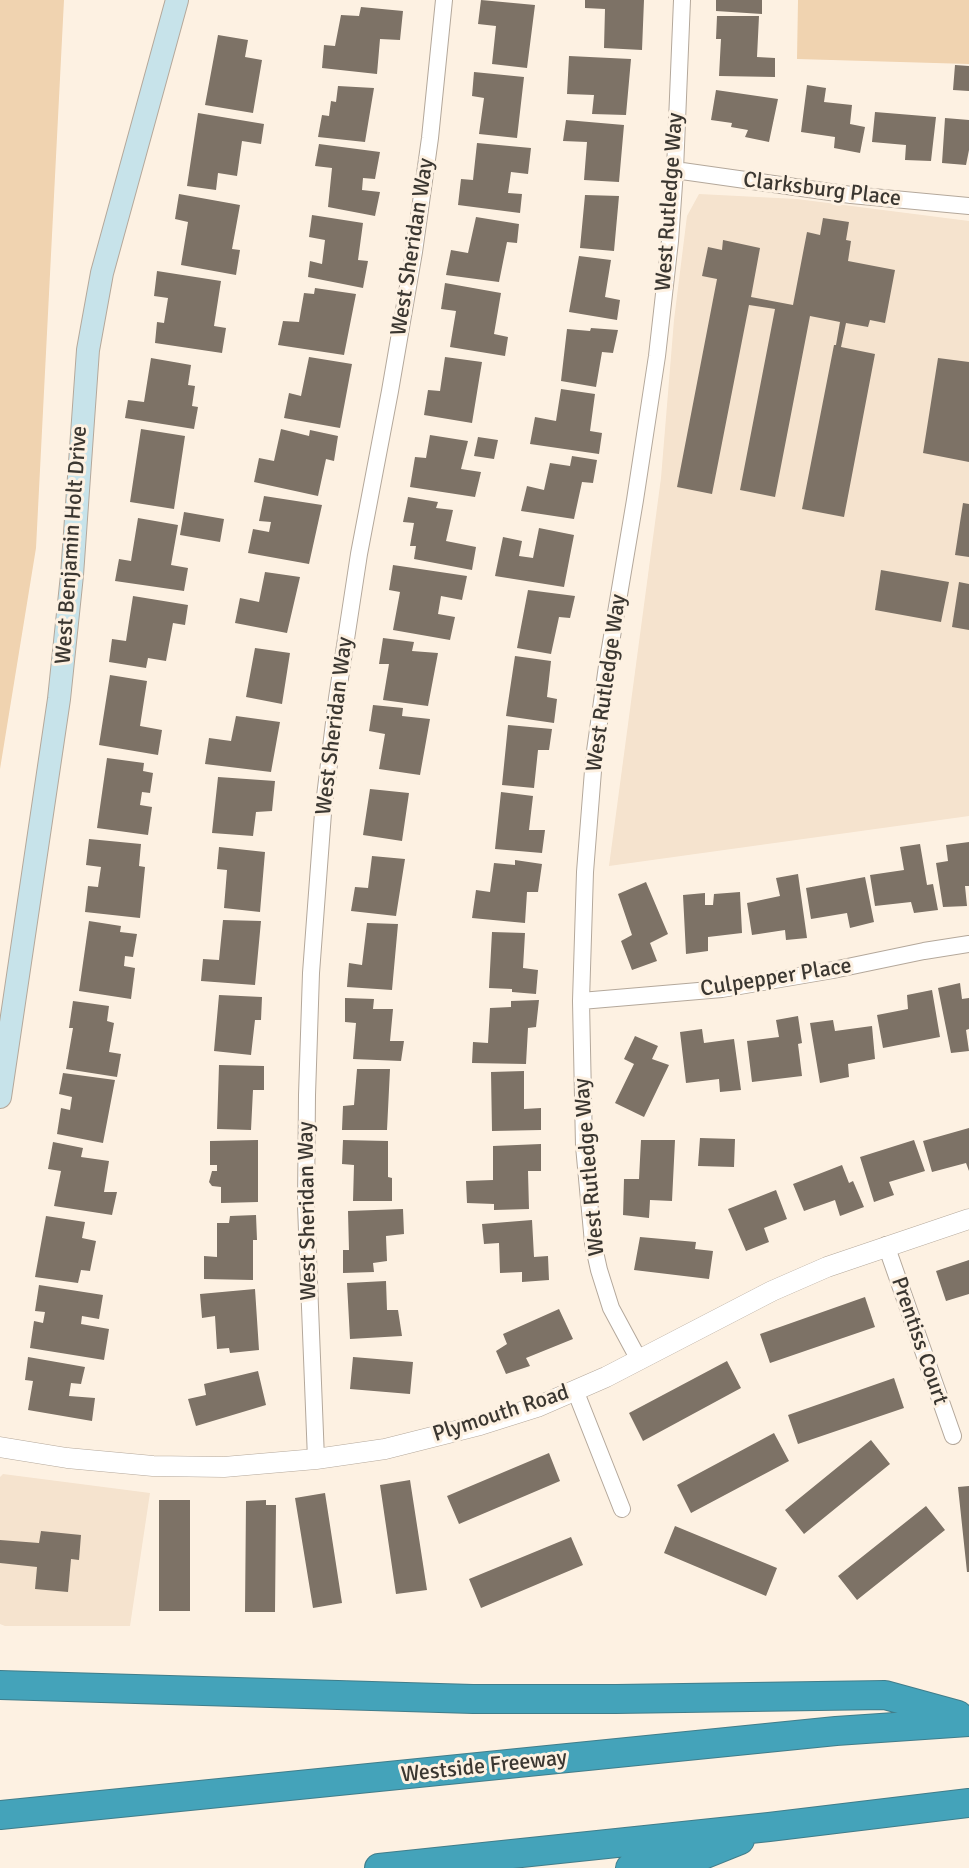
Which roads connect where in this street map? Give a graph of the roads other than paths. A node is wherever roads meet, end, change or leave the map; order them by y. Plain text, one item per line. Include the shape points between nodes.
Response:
1 (177, 0) edge
2 (444, 0) edge
3 (682, 0) edge
4 (675, 170) junction
5 (969, 206) edge
6 (969, 944) edge
7 (581, 1000) junction
8 (0, 1097) edge
9 (969, 1219) edge
10 (886, 1245) junction
11 (639, 1360) junction
12 (575, 1390) junction
13 (953, 1436) dead end
14 (0, 1447) edge
15 (316, 1460) junction
16 (622, 1509) dead end
17 (0, 1685) edge
18 (969, 1720) edge
19 (969, 1803) edge
20 (0, 1815) edge
21 (769, 1827) junction
22 (380, 1868) edge
23 (630, 1868) edge

1 - 8 main road, West Benjamin Holt Drive via 102,273 87,350 72,575 59,699
2 - 15 street, West Sheridan Way via 414,252 359,554 323,813 307,1095 306,1206
3 - 4 street, West Rutledge Way
4 - 5 street, Clarksburg Place via 851,195
4 - 7 street, West Rutledge Way via 657,356 594,758
6 - 7 street, Culpepper Place via 722,989
7 - 11 street, West Rutledge Way via 584,1146 593,1243 611,1308
9 - 10 street, Plymouth Road
10 - 11 street, Plymouth Road via 772,1291
10 - 13 street, Prentiss Court
11 - 12 street, Plymouth Road
12 - 15 street, Plymouth Road via 480,1425 385,1449
12 - 16 street
14 - 15 street, Plymouth Road via 153,1466 224,1467
17 - 18 highway via 473,1699 885,1695
18 - 20 highway, Westside Freeway
19 - 21 highway
21 - 22 highway
21 - 23 highway via 698,1857

